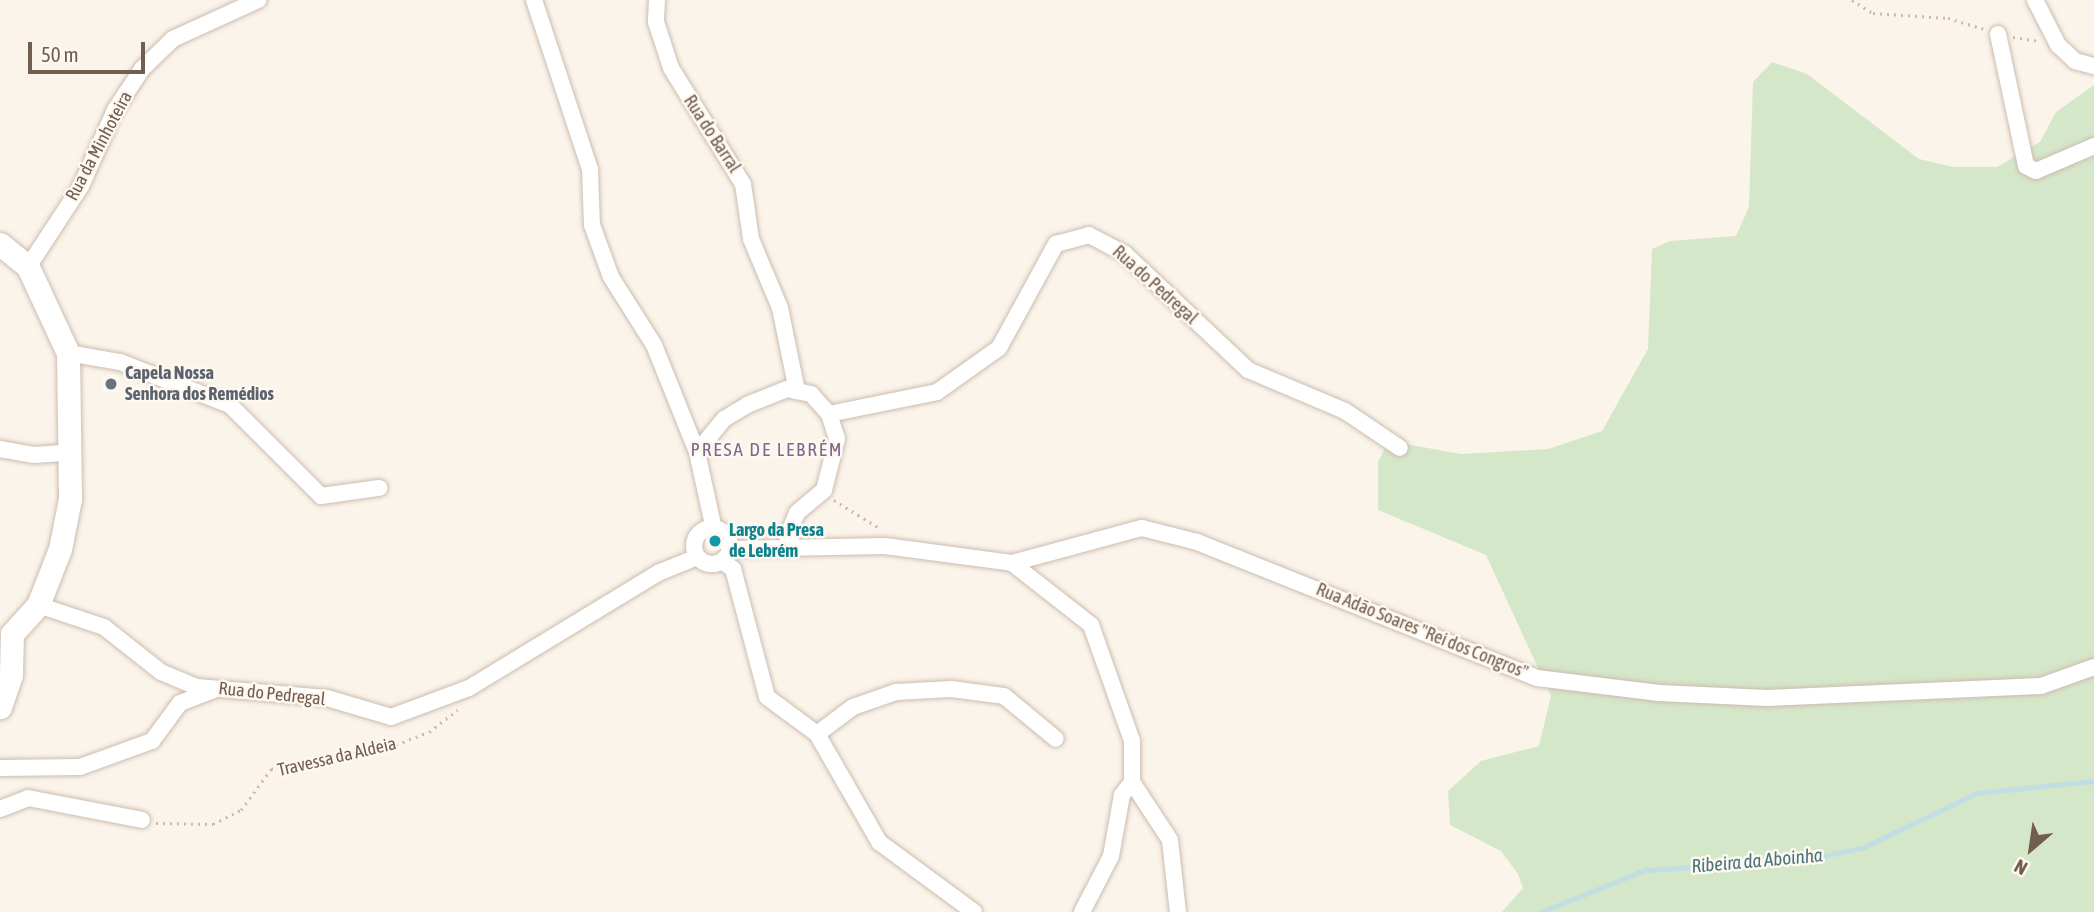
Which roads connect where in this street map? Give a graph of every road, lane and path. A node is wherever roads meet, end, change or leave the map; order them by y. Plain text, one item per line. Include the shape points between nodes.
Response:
1 (258, 0) edge
2 (534, 0) edge
3 (657, 0) edge
4 (1852, 0) edge
5 (2035, 0) edge
6 (1998, 34) junction
7 (2058, 45) junction
8 (2094, 66) edge
9 (2094, 146) edge
10 (0, 244) edge
11 (28, 267) junction
12 (68, 353) junction
13 (797, 391) junction
14 (830, 414) junction
15 (1400, 448) dead end
16 (0, 449) edge
17 (697, 452) junction
18 (66, 453) junction
19 (379, 488) dead end
20 (824, 490) junction
21 (714, 529) junction
22 (885, 546) junction
23 (795, 548) junction
24 (726, 555) junction
25 (697, 557) junction
26 (1012, 563) junction
27 (38, 605) junction
28 (6, 631) edge
29 (2094, 667) edge
30 (469, 688) junction
31 (216, 689) junction
32 (0, 707) edge
33 (817, 734) junction
34 (1056, 739) dead end
35 (0, 768) edge
36 (1132, 782) junction
37 (0, 809) edge
38 (142, 820) joint
39 (974, 912) edge
40 (1082, 912) edge
41 (1178, 912) edge

1 - 11 street, Rua da Minhoteira via 173,38 142,69 115,110 81,186
2 - 17 street via 590,169 592,225 611,276 654,345
3 - 13 street, Rua do Barral via 656,22 671,68 743,184 751,239 780,308
4 - 6 path via 1873,13 1948,18
5 - 7 street
6 - 7 path
6 - 9 street via 2026,166 2036,171
7 - 8 street via 2075,61
10 - 11 street
11 - 12 street
12 - 18 street
12 - 19 street via 120,362 230,405 321,496
13 - 14 street via 811,394
13 - 17 street via 787,389 724,419
14 - 15 street, Rua do Pedregal via 937,392 999,348 1056,244 1089,235 1125,254 1248,370 1345,411
14 - 20 street via 836,439
16 - 18 street via 33,456
17 - 21 street
18 - 27 street via 69,510
20 - 22 path via 845,510 885,532
20 - 23 street via 797,513 787,536
21 - 24 street via 724,534
21 - 25 street via 698,535
22 - 23 street
22 - 26 street
23 - 24 street
24 - 25 street via 706,563
24 - 33 street via 767,697
25 - 30 street, Rua do Pedregal via 658,573
26 - 29 street, Rua Adão Soares "Rei dos Congros" via 1142,528 1197,542 1537,678 1659,693 1767,698 2041,686
26 - 36 street via 1091,625 1132,741
27 - 28 street
27 - 31 street, Rua do Pedregal via 104,627 162,672 197,687
28 - 32 street via 11,675
30 - 31 street, Rua do Pedregal via 391,717 327,698
30 - 38 path, Travessa da Aldeia via 449,719 429,732 358,755 271,769 236,815 188,828
31 - 35 street via 180,703 152,741 80,767
33 - 34 street via 864,703 896,692 951,689 1004,696
33 - 39 street via 879,842
36 - 40 street via 1122,795 1111,856
36 - 41 street via 1170,840
37 - 38 street via 28,798

